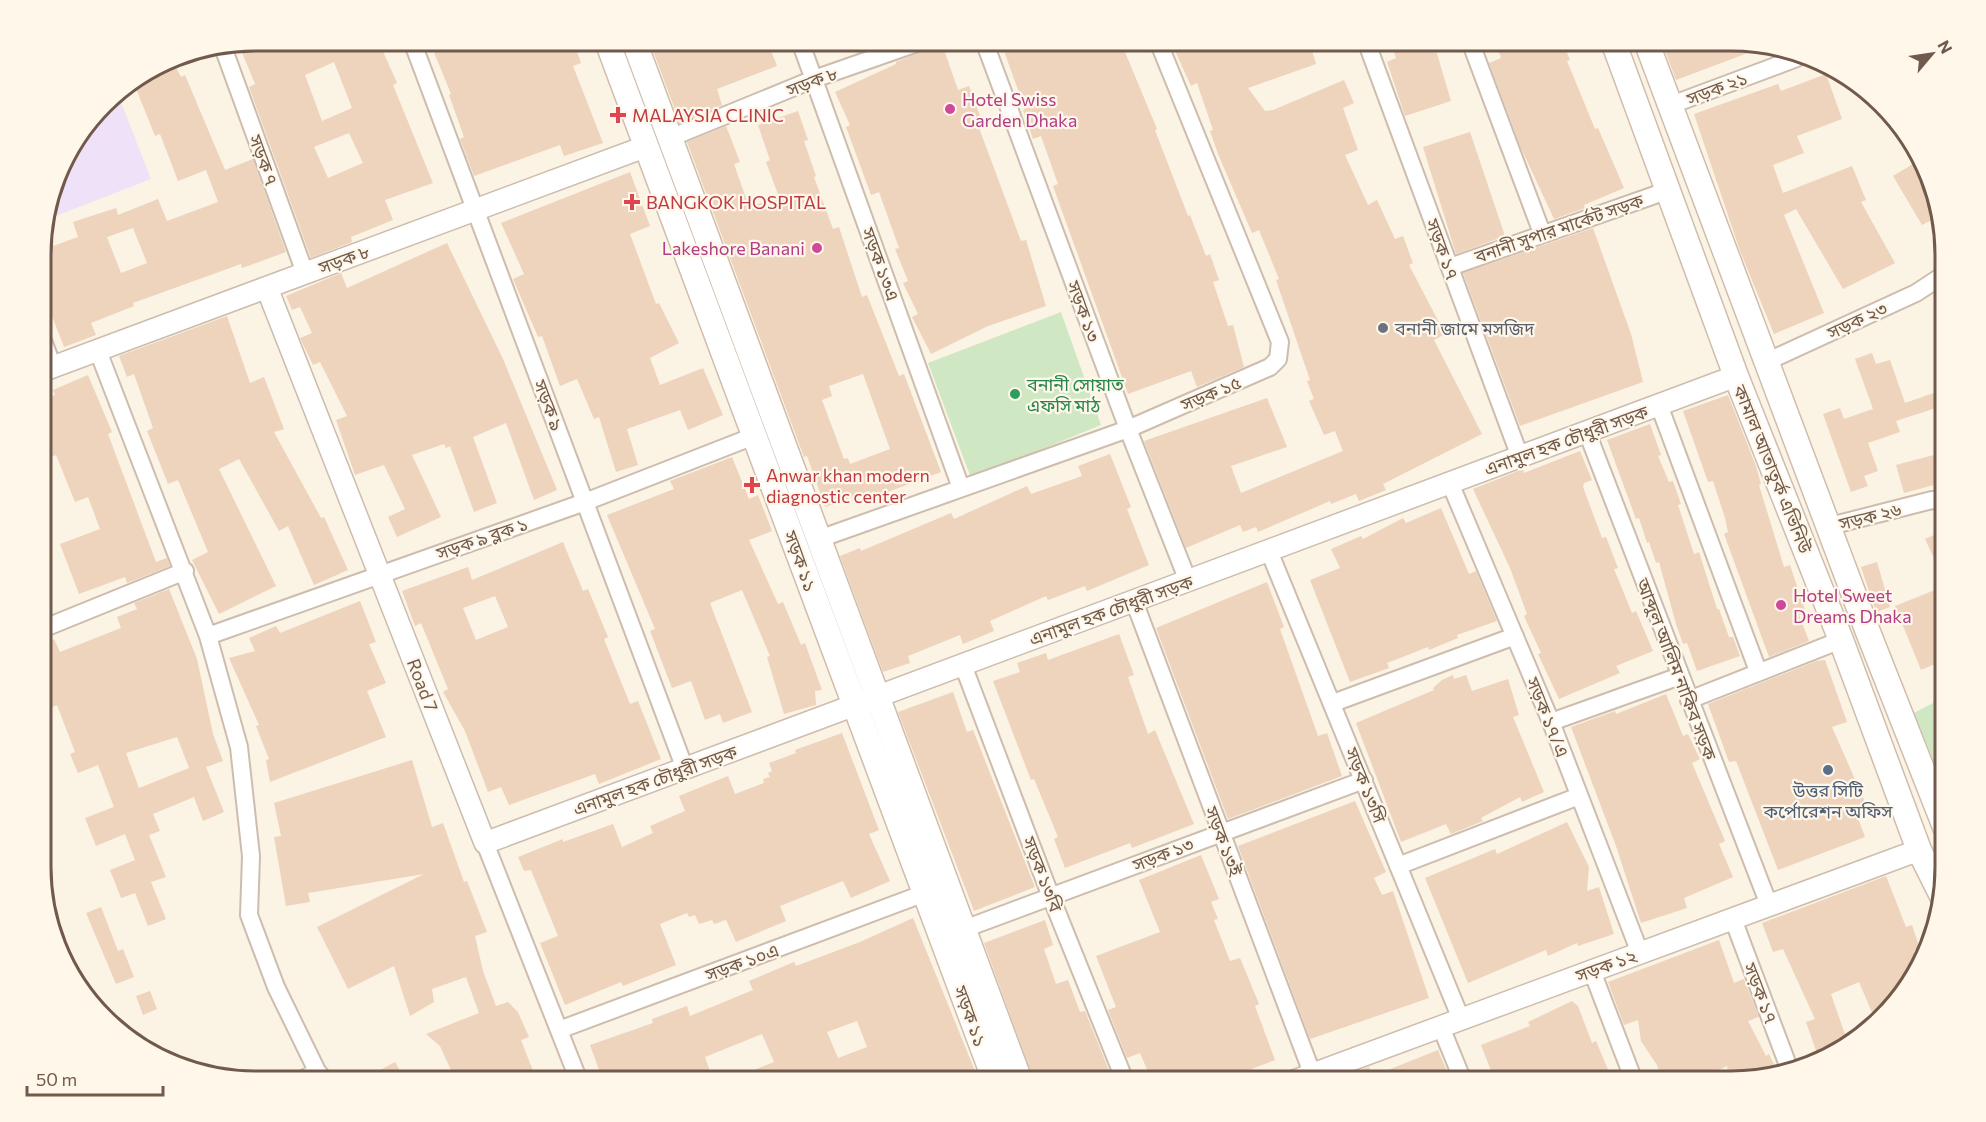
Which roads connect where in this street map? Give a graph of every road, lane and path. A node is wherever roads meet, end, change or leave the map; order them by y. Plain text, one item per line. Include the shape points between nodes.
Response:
1 (416, 51) edge
2 (611, 51) edge
3 (638, 51) edge
4 (804, 51) edge
5 (892, 51) edge
6 (988, 51) edge
7 (1162, 51) edge
8 (1370, 51) edge
9 (1474, 51) edge
10 (1617, 51) edge
11 (1650, 51) edge
12 (225, 53) edge
13 (1791, 60) edge
14 (814, 79) junction
15 (1671, 105) junction
16 (670, 138) junction
17 (647, 146) junction
18 (1669, 190) junction
19 (476, 210) junction
20 (1542, 233) junction
21 (1450, 267) junction
22 (305, 273) junction
23 (1935, 281) edge
24 (267, 288) junction
25 (98, 351) junction
26 (1766, 362) junction
27 (51, 368) edge
28 (1736, 376) junction
29 (1659, 405) junction
30 (1128, 429) junction
31 (1587, 432) junction
32 (754, 435) junction
33 (1520, 457) junction
34 (1450, 483) junction
35 (961, 488) junction
36 (1935, 500) edge
37 (585, 502) junction
38 (1830, 526) junction
39 (819, 539) junction
40 (1269, 550) junction
41 (185, 571) junction
42 (380, 574) junction
43 (1188, 581) junction
44 (1134, 601) junction
45 (51, 625) edge
46 (208, 636) junction
47 (1515, 636) junction
48 (1841, 640) junction
49 (963, 665) junction
50 (1758, 671) junction
51 (1680, 676) junction
52 (1689, 700) junction
53 (866, 701) junction
54 (1333, 703) junction
55 (1551, 722) junction
56 (685, 769) junction
57 (1364, 780) junction
58 (1579, 796) junction
59 (1935, 801) edge
60 (1220, 831) junction
61 (485, 843) junction
62 (1918, 850) junction
63 (1398, 866) junction
64 (1935, 875) edge
65 (925, 893) junction
66 (1051, 897) junction
67 (1769, 905) junction
68 (1733, 919) junction
69 (964, 929) junction
70 (1640, 953) junction
71 (1592, 971) junction
72 (1451, 1023) junction
73 (559, 1030) junction
74 (1787, 1063) edge
75 (318, 1071) edge
76 (575, 1071) edge
77 (990, 1071) edge
78 (1016, 1071) edge
79 (1121, 1071) edge
80 (1304, 1071) edge
81 (1328, 1071) edge
82 (1461, 1071) edge
83 (1630, 1071) edge

1 - 19 street, সড়ক ৯
2 - 17 main road, সড়ক ১১
3 - 16 main road, সড়ক ১১
4 - 14 street, সড়ক ১৩এ
5 - 14 street, সড়ক ৮
6 - 30 street, সড়ক ১৩
7 - 30 street, সড়ক ১৫ via 1281,350 1270,367
8 - 21 street, সড়ক ১৭
9 - 20 street
10 - 18 main road, কামাল আতাতুর্ক এভিনিউ
11 - 15 main road, কামাল আতাতুর্ক এভিনিউ
12 - 22 street, সড়ক ৭
13 - 15 street, সড়ক ২১
14 - 16 street, সড়ক ৮
14 - 35 street, সড়ক ১৩এ
15 - 26 main road, কামাল আতাতুর্ক এভিনিউ
16 - 17 main road
16 - 39 main road, সড়ক ১১
17 - 19 street, সড়ক ৮
17 - 32 main road, সড়ক ১১
18 - 20 street, বনানী সুপার মার্কেট সড়ক
18 - 28 main road, কামাল আতাতুর্ক এভিনিউ
19 - 22 street, সড়ক ৮
19 - 37 street, সড়ক ৯
20 - 21 street, বনানী সুপার মার্কেট সড়ক
21 - 33 street, সড়ক ১৭
22 - 24 street, সড়ক ৮
23 - 26 street, সড়ক ২৩
24 - 25 street, সড়ক ৮
24 - 42 street, Road 7
25 - 27 street, সড়ক ৮
25 - 41 street
26 - 28 main road
26 - 38 main road, কামাল আতাতুর্ক এভিনিউ
28 - 29 street, এনামুল হক চৌধুরী সড়ক
28 - 48 main road, কামাল আতাতুর্ক এভিনিউ
29 - 31 street, এনামুল হক চৌধুরী সড়ক
29 - 50 street
30 - 35 street, সড়ক ১৫
30 - 43 street, সড়ক ১৩
31 - 33 street, এনামুল হক চৌধুরী সড়ক
31 - 51 street, আব্দুল আলিম নাকিব সড়ক
32 - 37 street, সড়ক ৯ ব্লক ১
32 - 53 main road, সড়ক ১১
33 - 34 street, এনামুল হক চৌধুরী সড়ক
34 - 40 street, এনামুল হক চৌধুরী সড়ক
34 - 47 street, সড়ক ১৭/এ
35 - 39 street, সড়ক ১৫
36 - 38 street, সড়ক ২৬
37 - 42 street, সড়ক ৯ ব্লক ১
37 - 56 street, সড়ক ৯
38 - 59 main road, কামাল আতাতুর্ক এভিনিউ
39 - 53 main road, সড়ক ১১
40 - 43 street, এনামুল হক চৌধুরী সড়ক
40 - 54 street, সড়ক ১৩সি
41 - 45 street
41 - 46 street
42 - 46 street, সড়ক ৯ ব্লক ১
42 - 61 street, Road 7
43 - 44 street, এনামুল হক চৌধুরী সড়ক
44 - 49 street, এনামুল হক চৌধুরী সড়ক
44 - 60 street, সড়ক ১৩ই
46 - 75 street via 239,747 250,856 249,915 276,987
47 - 54 street
47 - 55 street, সড়ক ১৭/এ
48 - 50 street
48 - 62 main road, কামাল আতাতুর্ক এভিনিউ
49 - 53 street, এনামুল হক চৌধুরী সড়ক
49 - 66 street, সড়ক ১৩বি
50 - 52 street
51 - 52 street, আব্দুল আলিম নাকিব সড়ক
51 - 55 street
52 - 67 street, আব্দুল আলিম নাকিব সড়ক
53 - 56 street, এনামুল হক চৌধুরী সড়ক
53 - 65 main road, সড়ক ১১
53 - 69 main road, সড়ক ১১
54 - 57 street, সড়ক ১৩সি
55 - 58 street, সড়ক ১৭/এ
56 - 61 street, এনামুল হক চৌধুরী সড়ক
57 - 60 street, সড়ক ১৩
57 - 63 street, সড়ক ১৩সি
58 - 63 street
58 - 70 street, সড়ক ১৭/এ
60 - 66 street, সড়ক ১৩
60 - 80 street, সড়ক ১৩ই
61 - 73 street, Road 7
62 - 64 main road, কামাল আতাতুর্ক এভিনিউ
62 - 67 street, সড়ক ১২
63 - 72 street, সড়ক ১৩সি
65 - 73 street, সড়ক ১০এ
65 - 77 main road, সড়ক ১১
66 - 69 street, সড়ক ১৩
66 - 79 street, সড়ক ১৩বি
67 - 68 street, সড়ক ১২
68 - 70 street, সড়ক ১২
68 - 74 street, সড়ক ১৭
69 - 78 main road, সড়ক ১১
70 - 71 street, সড়ক ১২
71 - 72 street, সড়ক ১২
71 - 83 street
72 - 81 street, সড়ক ১২
72 - 82 street, সড়ক ১৩সি
73 - 76 street, Road 7

